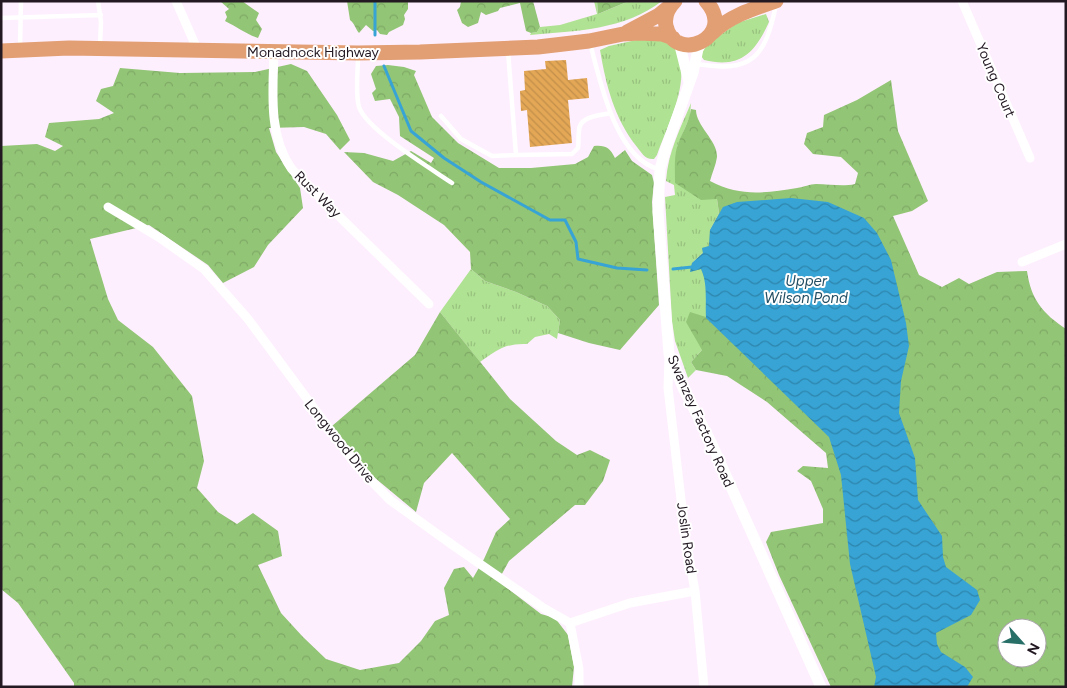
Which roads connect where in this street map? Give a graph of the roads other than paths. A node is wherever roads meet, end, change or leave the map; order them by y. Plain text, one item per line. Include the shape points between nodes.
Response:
1 (21, 1) edge
2 (98, 1) edge
3 (176, 1) edge
4 (706, 1) edge
5 (776, 1) edge
6 (962, 1) edge
7 (672, 4) edge
8 (746, 11) junction
9 (100, 15) junction
10 (1, 18) edge
11 (20, 18) junction
12 (623, 34) junction
13 (707, 38) junction
14 (676, 40) junction
15 (589, 41) junction
16 (99, 49) junction
17 (508, 50) junction
18 (1, 51) edge
19 (20, 51) junction
20 (198, 51) junction
21 (274, 52) junction
22 (358, 53) junction
23 (695, 64) junction
24 (689, 82) junction
25 (610, 113) junction
26 (441, 116) dead end
27 (516, 155) junction
28 (1030, 158) dead end
29 (660, 169) junction
30 (452, 182) dead end
31 (108, 206) dead end
32 (1066, 244) edge
33 (1022, 262) dead end
34 (429, 304) dead end
35 (669, 354) junction
36 (683, 388) junction
37 (669, 390) junction
38 (695, 591) junction
39 (570, 623) junction
40 (579, 687) edge
41 (704, 687) edge
42 (821, 687) edge

1 - 11 lane
2 - 9 lane
3 - 20 street
4 - 8 highway via 721,9
4 - 13 highway via 714,13 714,27
5 - 8 highway
5 - 23 lane via 764,43 749,62 724,68
6 - 28 street, Young Court
7 - 12 highway, Monadnock Highway via 659,15
7 - 14 highway via 665,21
8 - 13 highway via 722,24
9 - 11 lane
9 - 16 lane
10 - 11 lane
11 - 19 lane
12 - 14 highway, Monadnock Highway via 662,34
12 - 15 highway, Monadnock Highway
13 - 14 highway, Monadnock Highway via 689,46
13 - 23 street, Swanzey Factory Road via 698,49
14 - 24 street
15 - 17 highway, Monadnock Highway
15 - 25 lane
16 - 19 highway, Monadnock Highway
16 - 20 highway, Monadnock Highway
17 - 22 highway, Monadnock Highway
17 - 27 lane
18 - 19 highway, Monadnock Highway
20 - 21 highway, Monadnock Highway
21 - 22 highway, Monadnock Highway
21 - 34 street, Rust Way via 276,133 291,168
22 - 30 lane via 358,101 364,117
23 - 24 street, Swanzey Factory Road
24 - 29 street, Swanzey Factory Road
25 - 27 lane via 583,121 578,130 578,148 572,154
25 - 29 lane via 638,159
26 - 27 lane via 461,139 492,156
29 - 35 street, Swanzey Factory Road via 658,212
31 - 39 street, Longwood Drive via 204,269 248,319 356,465 390,500 545,609
32 - 33 street
35 - 36 street, Swanzey Factory Road
35 - 37 street, Joslin Road
36 - 37 street
36 - 42 street, Swanzey Factory Road via 710,440
37 - 38 street, Joslin Road via 686,542
38 - 39 street via 630,604
38 - 41 street, Joslin Road
39 - 40 street via 579,669

